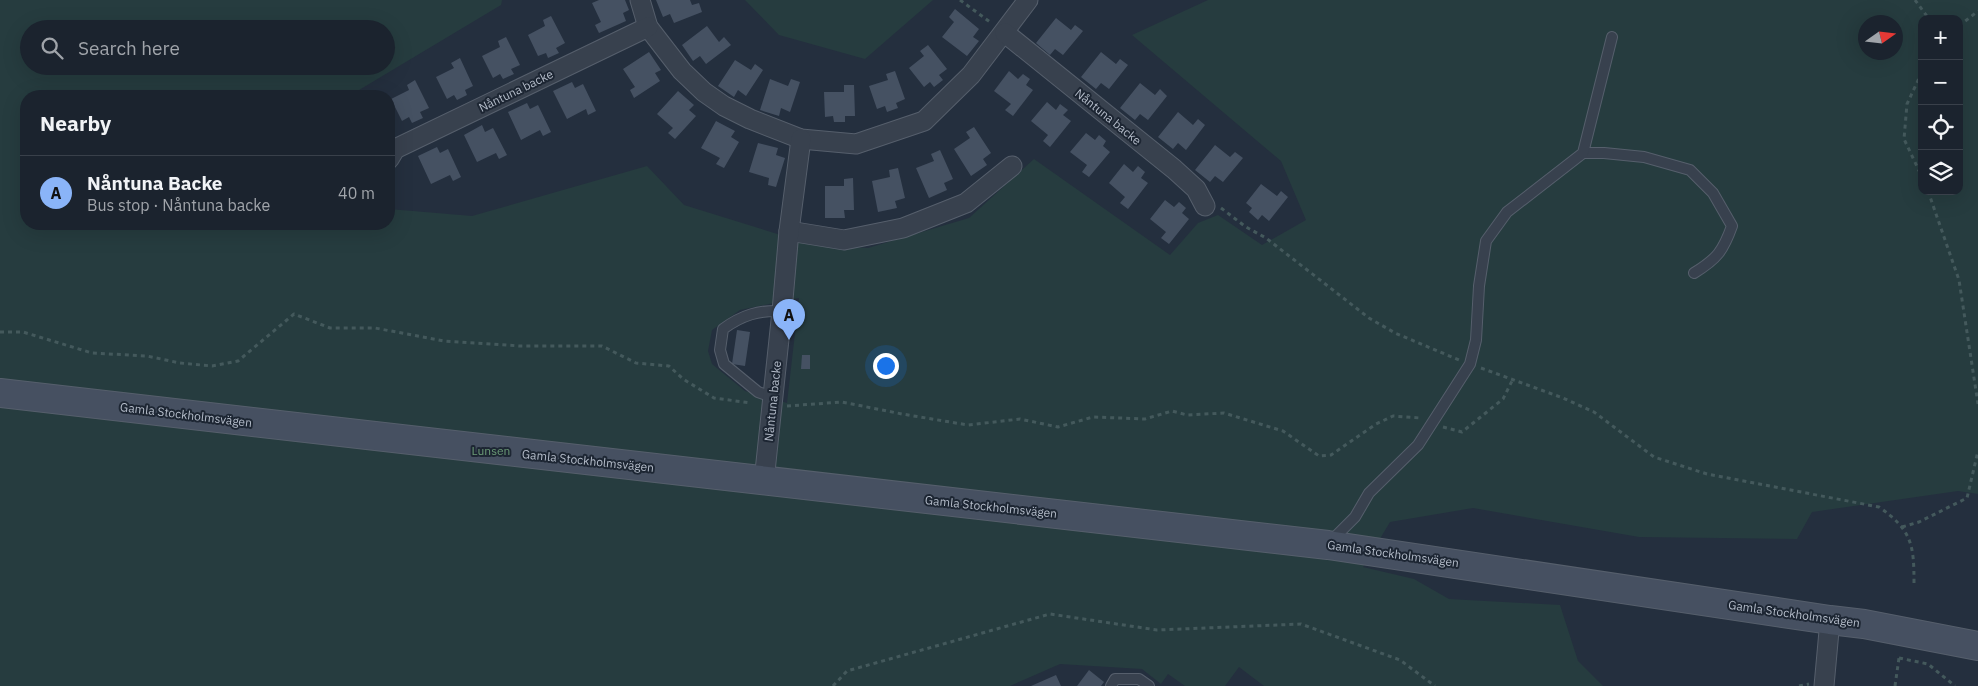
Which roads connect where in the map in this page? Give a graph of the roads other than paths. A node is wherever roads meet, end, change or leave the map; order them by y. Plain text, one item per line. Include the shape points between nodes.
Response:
1 (640, 0) edge
2 (1028, 0) edge
3 (648, 27) junction
4 (1005, 33) junction
5 (1612, 37) dead end
6 (801, 139) junction
7 (395, 149) edge
8 (1583, 153) junction
9 (1012, 166) dead end
10 (1206, 206) road end
11 (789, 231) junction
12 (1694, 273) dead end
13 (782, 311) junction
14 (0, 393) edge
15 (772, 397) junction
16 (764, 481) junction
17 (1328, 544) junction
18 (1830, 620) junction
19 (1978, 646) edge
20 (1111, 686) edge
21 (1149, 686) edge
22 (1824, 686) edge

1 - 3 street
2 - 4 street
3 - 6 street via 682,71 704,92 750,119
3 - 7 street, Nåntuna backe
4 - 6 street via 971,75 924,121 856,144
4 - 10 street, Nåntuna backe via 1174,169 1196,188
5 - 8 lane
6 - 11 street, Nåntuna backe
8 - 12 lane via 1644,157 1690,170 1712,193 1732,226 1724,248
8 - 17 lane via 1507,212 1486,241 1476,340 1470,364 1418,445 1370,493 1355,517
9 - 11 street via 966,204 903,228 844,240
11 - 13 street, Nåntuna backe
13 - 15 street, Nåntuna backe
13 - 15 lane via 768,310 736,319 723,329 720,350 724,364 758,392
14 - 16 main road, Gamla Stockholmsvägen
15 - 16 street, Nåntuna backe
16 - 17 main road, Gamla Stockholmsvägen
17 - 18 main road, Gamla Stockholmsvägen
18 - 19 main road, Gamla Stockholmsvägen
18 - 22 street
20 - 21 lane via 1115,679 1139,679

